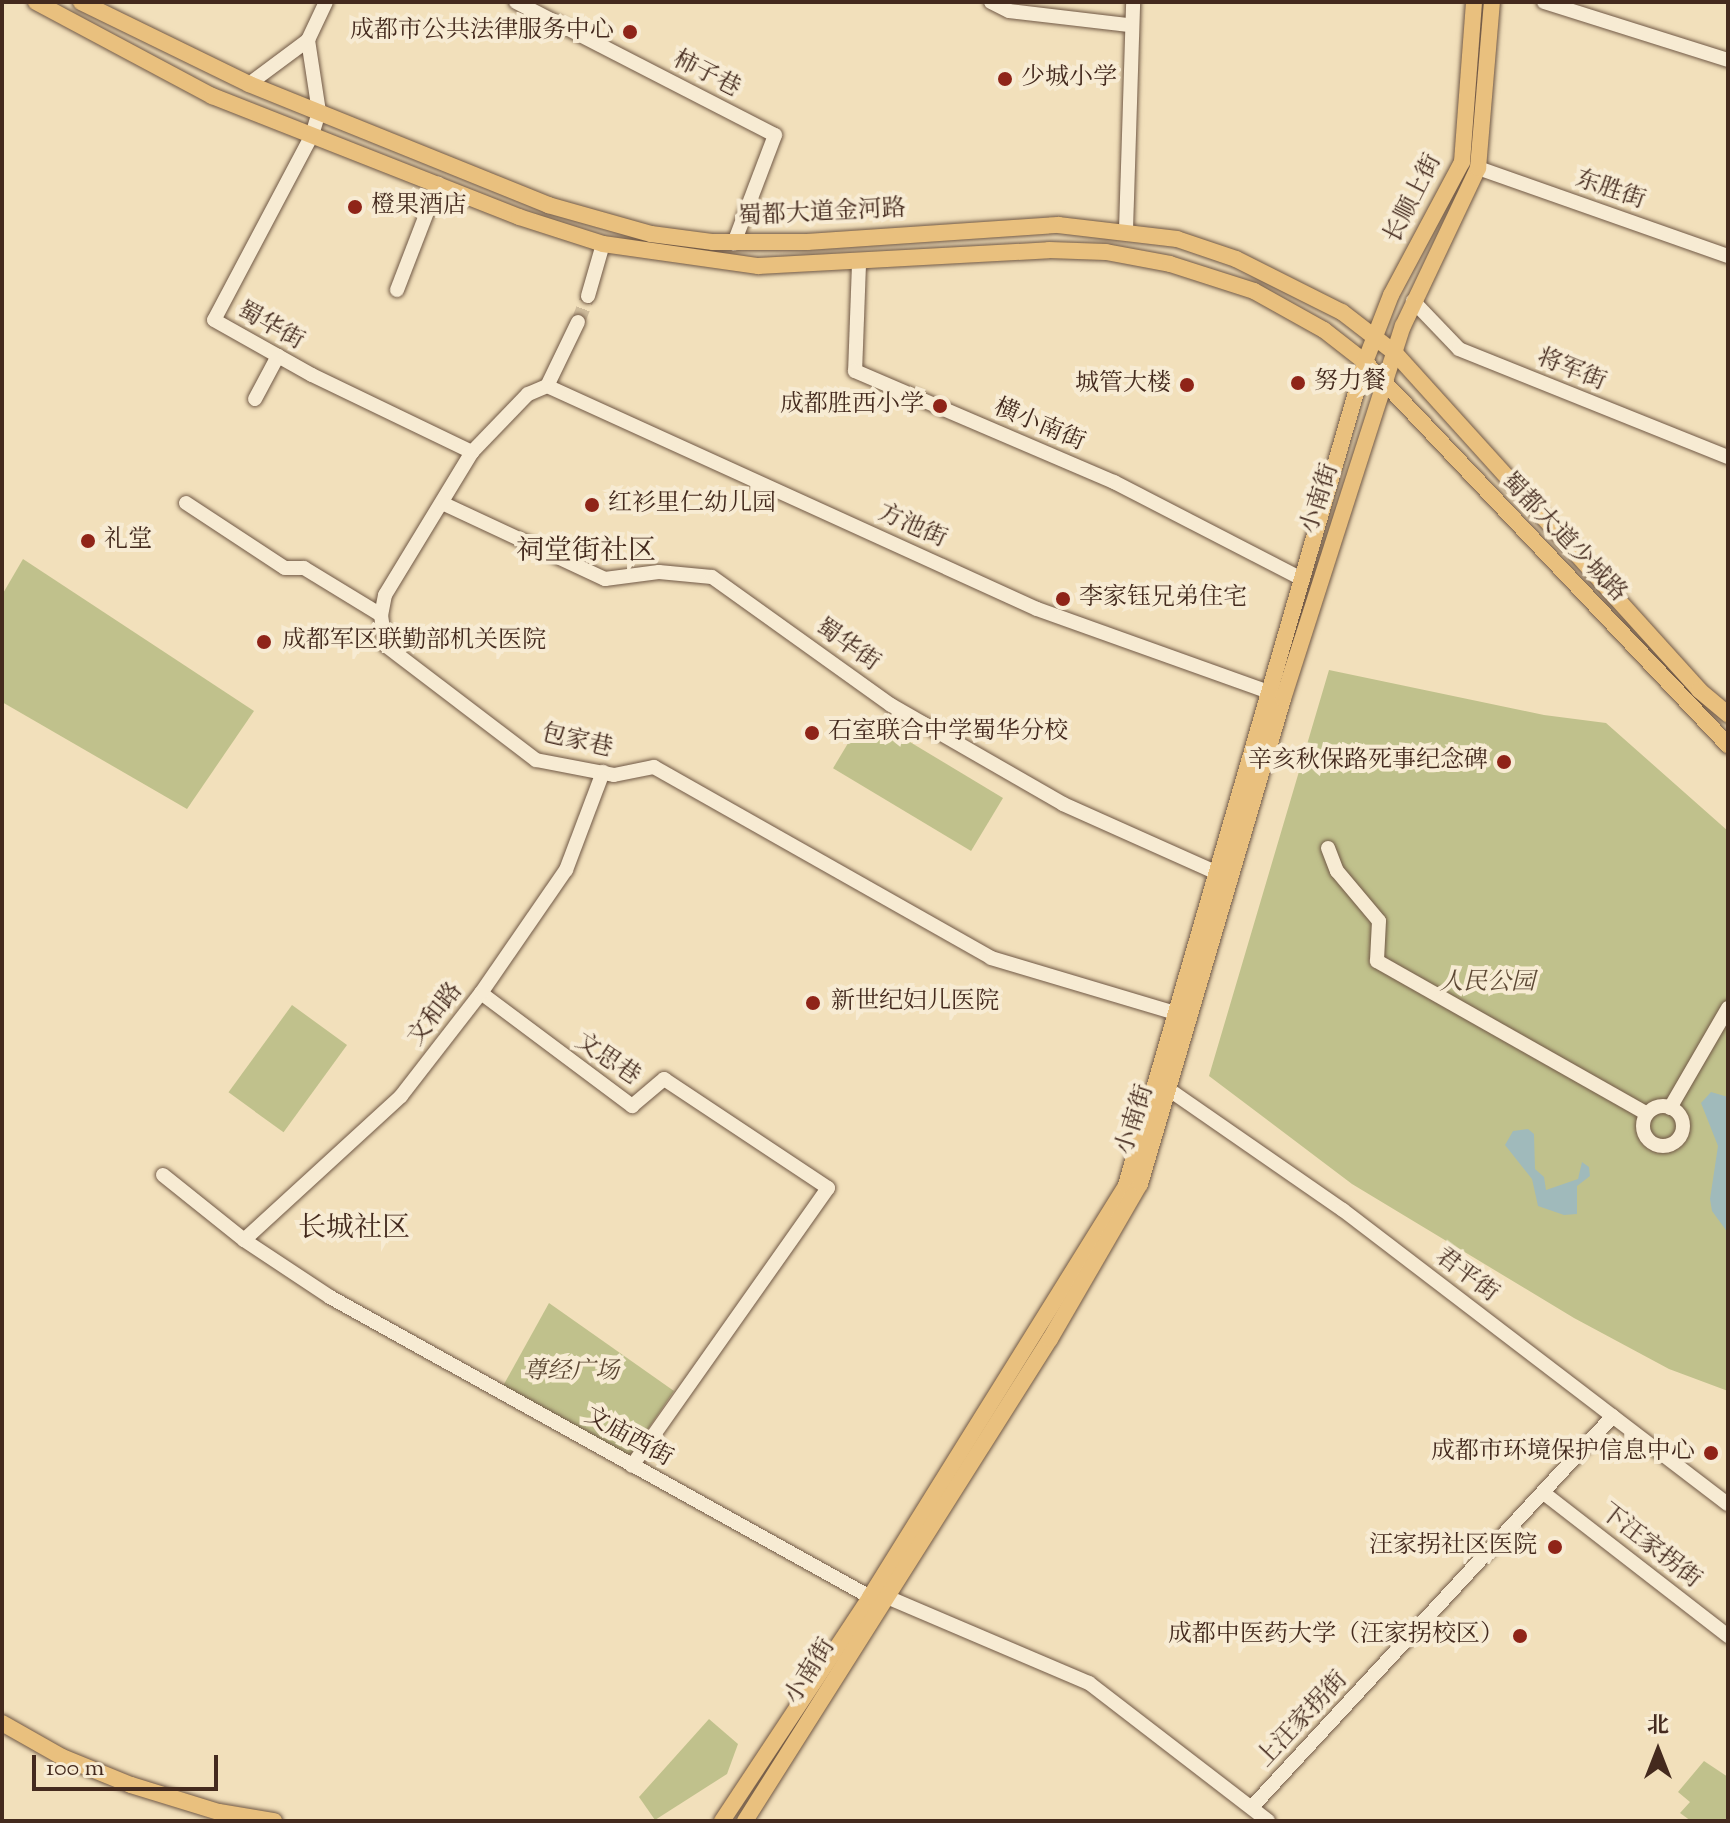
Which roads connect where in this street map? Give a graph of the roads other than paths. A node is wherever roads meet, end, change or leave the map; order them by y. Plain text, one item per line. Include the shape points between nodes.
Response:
1 (36, 2) edge
2 (81, 2) edge
3 (326, 2) edge
4 (516, 2) edge
5 (991, 2) edge
6 (1133, 2) edge
7 (1474, 2) edge
8 (1492, 2) edge
9 (1544, 2) edge
10 (1011, 6) edge
11 (1129, 25) junction
12 (308, 40) junction
13 (1728, 60) edge
14 (249, 84) junction
15 (238, 106) junction
16 (319, 112) junction
17 (312, 135) junction
18 (1478, 168) junction
19 (438, 184) junction
20 (1126, 230) junction
21 (734, 243) junction
22 (603, 244) junction
23 (1728, 256) edge
24 (859, 264) junction
25 (397, 290) dead end
26 (588, 296) tunnel mouth
27 (1413, 301) junction
28 (578, 322) tunnel mouth
29 (1375, 334) junction
30 (1395, 353) junction
31 (278, 356) junction
32 (1365, 362) junction
33 (1385, 382) junction
34 (547, 386) junction
35 (255, 399) dead end
36 (472, 452) junction
37 (1728, 457) edge
38 (186, 503) dead end
39 (442, 503) junction
40 (1298, 577) junction
41 (381, 615) junction
42 (1266, 691) junction
43 (1728, 714) edge
44 (1728, 745) edge
45 (603, 772) junction
46 (1328, 848) dead end
47 (1217, 873) junction
48 (481, 993) junction
49 (1728, 1008) edge
50 (1175, 1013) junction
51 (1171, 1091) junction
52 (1670, 1108) junction
53 (1647, 1114) junction
54 (163, 1175) dead end
55 (244, 1240) junction
56 (1613, 1416) junction
57 (632, 1466) junction
58 (1545, 1494) junction
59 (1728, 1504) edge
60 (878, 1597) junction
61 (1728, 1636) edge
62 (2, 1723) edge
63 (2, 1735) edge
64 (1252, 1807) junction
65 (211, 1821) edge
66 (274, 1821) edge
67 (722, 1821) edge
68 (745, 1821) edge
69 (1268, 1821) edge

1 - 15 main road, 蜀都大道金河路 via 164,73
2 - 14 main road, 蜀都大道金河路
3 - 12 street
4 - 21 street, 柿子巷 via 775,135
5 - 10 street
6 - 11 street
7 - 29 main road, 长顺上街 via 1462,162
8 - 18 main road, 长顺上街
9 - 13 street
10 - 11 street
11 - 20 street
12 - 14 street
12 - 16 street
14 - 16 main road, 蜀都大道金河路
15 - 16 main road
15 - 17 main road, 蜀都大道金河路
16 - 17 street, 蜀华街
16 - 21 main road, 蜀都大道金河路 via 587,217 651,234
17 - 19 main road, 蜀都大道金河路
17 - 31 street, 蜀华街 via 214,320
18 - 23 street, 东胜街
18 - 27 main road, 长顺上街
19 - 22 main road, 蜀都大道金河路
19 - 25 street
20 - 21 main road, 蜀都大道金河路 via 1058,225
20 - 29 main road, 蜀都大道金河路 via 1177,239 1236,259 1306,292
22 - 24 main road, 蜀都大道金河路 via 758,266
22 - 26 street
24 - 32 main road, 蜀都大道金河路 via 1049,250 1142,258 1254,291 1324,330
24 - 40 street, 横小南街 via 855,371 1114,482
27 - 30 main road, 长顺上街
27 - 37 street, 将军街 via 1459,349
28 - 34 street
29 - 30 main road, 蜀都大道金河路
29 - 32 main road, 长顺上街
30 - 33 main road, 小南街
30 - 43 main road, 蜀都大道少城路 via 1699,690
31 - 35 street
31 - 36 street, 蜀华街
32 - 33 main road, 蜀都大道少城路
32 - 40 main road, 小南街
33 - 44 main road, 蜀都大道少城路
33 - 51 main road, 小南街 via 1283,699
34 - 36 street via 528,394
34 - 42 street, 方池街 via 1037,609
36 - 39 street
38 - 41 street via 285,568 304,568
39 - 41 street via 385,595
39 - 47 street, 蜀华街 via 605,579 659,572 712,577 891,705 1063,804
40 - 42 main road, 小南街
41 - 45 street, 包家巷 via 385,645 536,760
42 - 47 main road, 小南街
45 - 48 street, 文和路 via 566,870
45 - 50 street, 包家巷 via 654,767 991,958
46 - 53 street via 1337,871 1379,921 1377,961
47 - 50 main road, 小南街
48 - 55 street, 文和路 via 401,1096
48 - 57 street, 文思巷 via 632,1106 664,1079 828,1188
49 - 52 street
50 - 60 main road, 小南街 via 1118,1204
51 - 56 street, 君平街 via 1343,1210
51 - 60 main road, 小南街 via 1122,1223
52 - 53 street via 1657,1107
52 - 53 street via 1683,1123 1671,1145 1658,1146 1647,1139 1642,1127
54 - 55 street, 文庙西街
55 - 57 street, 文庙西街 via 330,1297
56 - 58 street, 上汪家拐街
56 - 59 street, 君平街
57 - 60 street, 文庙西街
58 - 61 street, 下汪家拐街
58 - 64 street, 上汪家拐街
60 - 64 street, 文庙西街 via 1089,1683
60 - 67 main road, 小南街
60 - 68 main road, 小南街
62 - 66 main road via 62,1757 131,1785 219,1812
63 - 65 main road via 87,1777
64 - 69 street, 文庙西街

